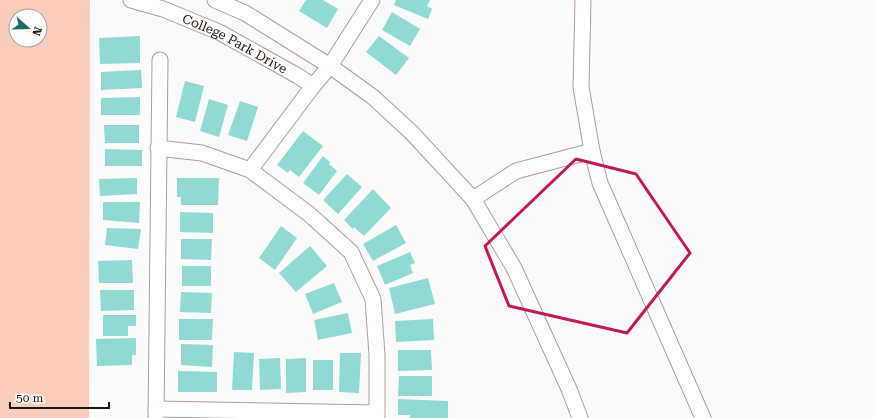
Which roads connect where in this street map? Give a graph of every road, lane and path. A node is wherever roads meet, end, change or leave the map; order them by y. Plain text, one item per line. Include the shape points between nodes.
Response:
1 (130, 0) edge
2 (215, 0) edge
3 (372, 0) edge
4 (583, 0) edge
5 (160, 60) dead end
6 (330, 66) junction
7 (313, 86) junction
8 (158, 148) junction
9 (592, 151) junction
10 (250, 170) junction
11 (473, 199) junction
12 (156, 414) edge
13 (376, 415) edge
14 (700, 417) edge
15 (580, 418) edge

1 - 7 street, College Park Drive via 163,9 219,32
2 - 6 street, College Park Drive via 245,13
3 - 6 street
4 - 9 street via 582,87
5 - 8 street
6 - 7 street
6 - 11 street, College Park Drive via 373,97 412,133
7 - 10 street
8 - 10 street via 202,153
8 - 12 street
9 - 11 street via 516,171
9 - 14 street via 600,183
10 - 13 street via 309,214 351,252 373,299 377,355
11 - 15 street, College Park Drive via 514,268
12 - 13 street

